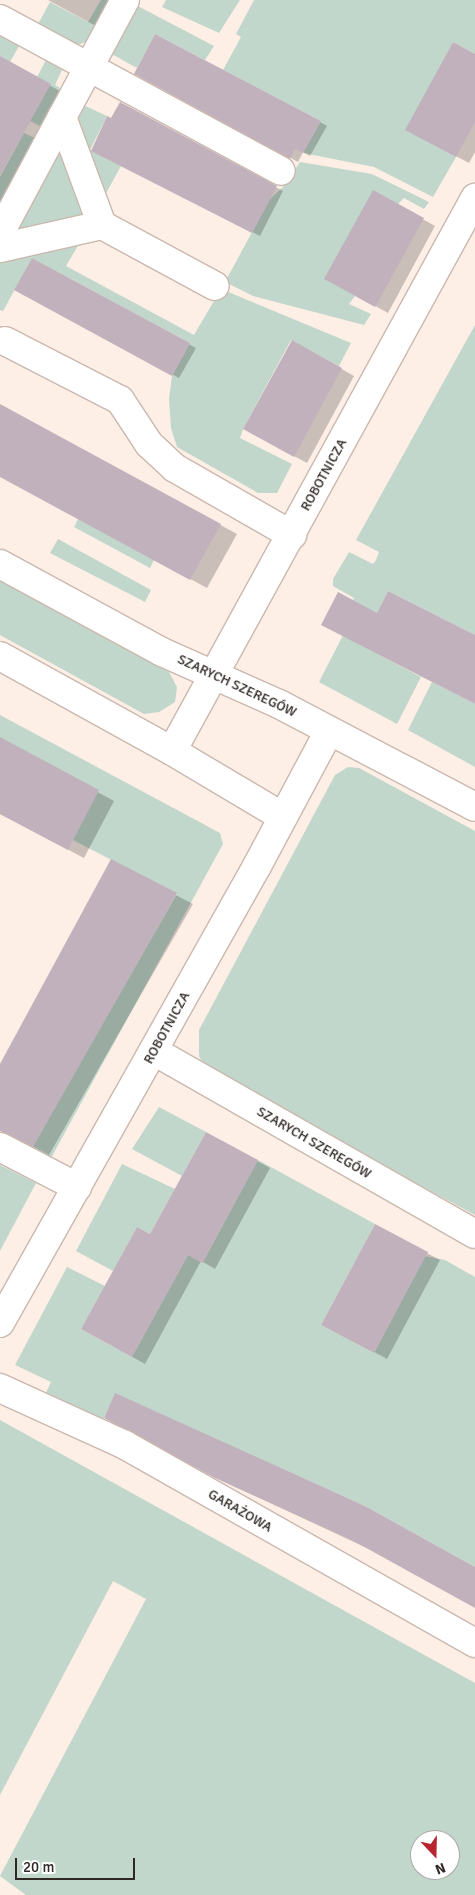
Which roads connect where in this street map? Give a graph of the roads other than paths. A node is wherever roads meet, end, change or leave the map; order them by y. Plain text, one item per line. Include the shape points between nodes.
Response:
1 (125, 0) edge
2 (0, 19) edge
3 (89, 66) junction
4 (62, 117) junction
5 (281, 171) dead end
6 (475, 198) edge
7 (102, 225) junction
8 (0, 233) edge
9 (0, 248) edge
10 (215, 286) dead end
11 (4, 341) dead end
12 (292, 534) junction
13 (0, 564) edge
14 (0, 656) edge
15 (214, 675) junction
16 (329, 731) junction
17 (172, 751) junction
18 (475, 807) edge
19 (283, 817) junction
20 (154, 1051) junction
21 (0, 1147) edge
22 (78, 1187) junction
23 (475, 1234) edge
24 (0, 1323) edge
25 (0, 1388) edge
26 (475, 1644) edge

1 - 3 street
2 - 3 street
3 - 4 street
3 - 5 street
4 - 7 street
4 - 8 street
6 - 12 street, ROBOTNICZA
7 - 9 street
7 - 10 street
11 - 12 street via 120,400 149,444 174,468
12 - 15 street, ROBOTNICZA
13 - 15 street, SZARYCH SZEREGÓW via 162,652
14 - 17 street
15 - 16 street, SZARYCH SZEREGÓW
15 - 17 street, ROBOTNICZA
16 - 18 street, SZARYCH SZEREGÓW
16 - 19 street, ROBOTNICZA
17 - 19 street
19 - 20 street, ROBOTNICZA
20 - 22 street, ROBOTNICZA
20 - 23 street, SZARYCH SZEREGÓW
21 - 22 street
22 - 24 street, ROBOTNICZA
25 - 26 street, GARAŻOWA via 125,1445

